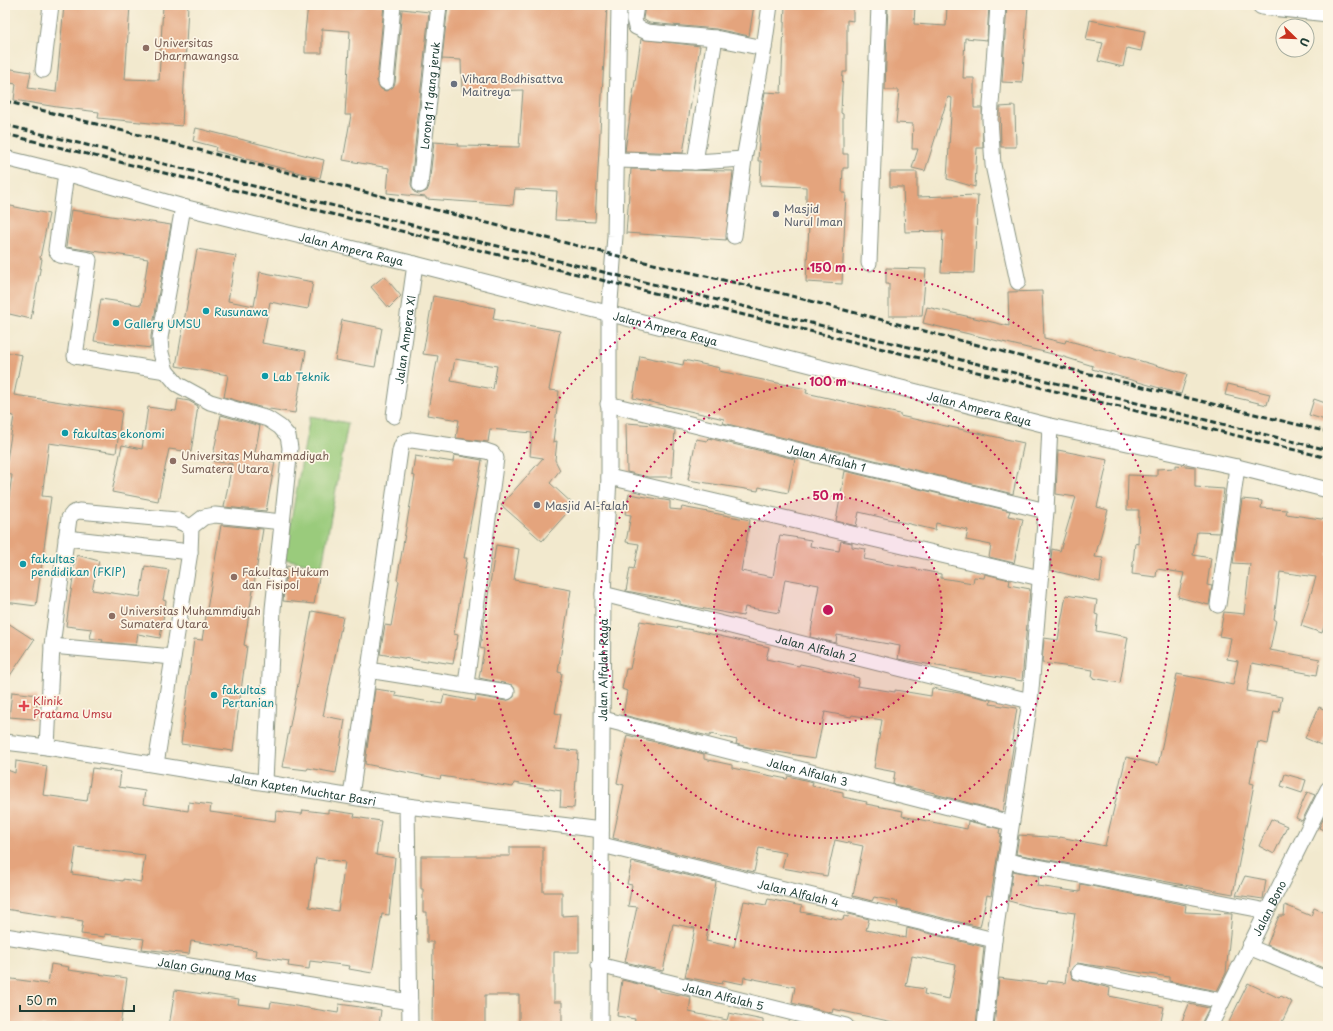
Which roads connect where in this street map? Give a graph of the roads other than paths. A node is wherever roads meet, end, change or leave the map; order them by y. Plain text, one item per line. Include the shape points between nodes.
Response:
1 (51, 5) edge
2 (394, 5) edge
3 (439, 5) edge
4 (619, 5) edge
5 (636, 5) edge
6 (770, 5) edge
7 (879, 5) edge
8 (998, 5) edge
9 (1262, 5) edge
10 (1328, 12) edge
11 (715, 38) junction
12 (764, 48) junction
13 (43, 70) dead end
14 (386, 82) dead end
15 (5, 158) edge
16 (744, 159) junction
17 (616, 160) junction
18 (695, 162) junction
19 (66, 173) junction
20 (420, 185) dead end
21 (183, 207) junction
22 (734, 236) dead end
23 (869, 263) dead end
24 (415, 264) junction
25 (1018, 282) dead end
26 (609, 314) junction
27 (166, 371) junction
28 (608, 404) junction
29 (394, 416) dead end
30 (1050, 426) junction
31 (1237, 467) junction
32 (609, 477) junction
33 (1328, 490) edge
34 (1046, 512) junction
35 (282, 522) junction
36 (191, 526) junction
37 (66, 538) junction
38 (190, 552) junction
39 (1040, 578) junction
40 (603, 594) junction
41 (1218, 605) dead end
42 (52, 646) junction
43 (173, 657) junction
44 (368, 670) junction
45 (466, 684) junction
46 (507, 692) dead end
47 (1030, 701) junction
48 (603, 719) junction
49 (5, 742) edge
50 (47, 747) junction
51 (156, 764) junction
52 (265, 782) junction
53 (1328, 789) edge
54 (351, 796) junction
55 (407, 806) junction
56 (1011, 823) junction
57 (601, 838) junction
58 (1007, 861) junction
59 (1267, 911) junction
60 (5, 936) edge
61 (994, 940) junction
62 (1249, 947) junction
63 (599, 965) junction
64 (1079, 972) dead end
65 (1328, 980) edge
66 (1222, 1001) junction
67 (410, 1002) junction
68 (410, 1026) edge
69 (600, 1026) edge
70 (846, 1026) edge
71 (985, 1026) edge
72 (1210, 1026) edge

1 - 13 street
2 - 14 street
3 - 20 street, Lorong 11 gang jeruk
4 - 17 street, Jalan Alfalah Raya
5 - 11 street via 636,27 647,32
6 - 12 street
7 - 23 street
8 - 25 street via 990,119 993,165
9 - 10 main road
11 - 12 street
11 - 18 street
12 - 16 street
15 - 19 street, Jalan Ampera Raya
16 - 18 street
16 - 22 street
17 - 18 street
17 - 26 street, Jalan Alfalah Raya via 615,236
19 - 21 street, Jalan Ampera Raya
19 - 27 street via 56,250 60,255 89,260 75,356
21 - 24 street, Jalan Ampera Raya
21 - 27 street via 160,338
24 - 26 street, Jalan Ampera Raya
24 - 29 street, Jalan Ampera XI
26 - 28 street, Jalan Alfalah Raya
26 - 30 street, Jalan Ampera Raya
27 - 35 street via 177,384 210,402 268,419 288,436 290,448
28 - 32 street, Jalan Alfalah Raya
28 - 34 street, Jalan Alfalah 1
30 - 31 street, Jalan Ampera Raya
30 - 34 street
31 - 33 street, Jalan Ampera Raya
31 - 41 street
32 - 39 street
32 - 40 street, Jalan Alfalah Raya
34 - 39 street
35 - 36 street via 215,515 204,517
35 - 52 street via 273,609
36 - 37 street via 176,520 79,511 69,518
36 - 38 street
37 - 38 street
37 - 42 street
38 - 43 street
39 - 47 street
40 - 47 street, Jalan Alfalah 2
40 - 48 street, Jalan Alfalah Raya
42 - 43 street
42 - 50 street
43 - 51 street
44 - 45 street
44 - 45 street via 400,452 406,440 412,440 486,451 496,458
44 - 54 street
45 - 46 street
47 - 56 street
48 - 56 street, Jalan Alfalah 3
48 - 57 street, Jalan Alfalah Raya
49 - 50 street, Jalan Kapten Muchtar Basri
50 - 51 street, Jalan Kapten Muchtar Basri
51 - 52 street, Jalan Kapten Muchtar Basri
52 - 54 street, Jalan Kapten Muchtar Basri
53 - 59 street, Jalan Bono
54 - 55 street, Jalan Kapten Muchtar Basri
55 - 57 street, Jalan Kapten Muchtar Basri
55 - 67 street
56 - 58 street
57 - 61 street, Jalan Alfalah 4
57 - 63 street, Jalan Alfalah Raya
58 - 59 street
58 - 61 street
59 - 62 street, Jalan Bono
60 - 67 street, Jalan Gunung Mas
61 - 71 street
62 - 65 street
62 - 66 street, Jalan Bono
63 - 69 street, Jalan Alfalah Raya
63 - 70 street, Jalan Alfalah 5
64 - 66 street
66 - 72 street, Jalan Bono
67 - 68 street

